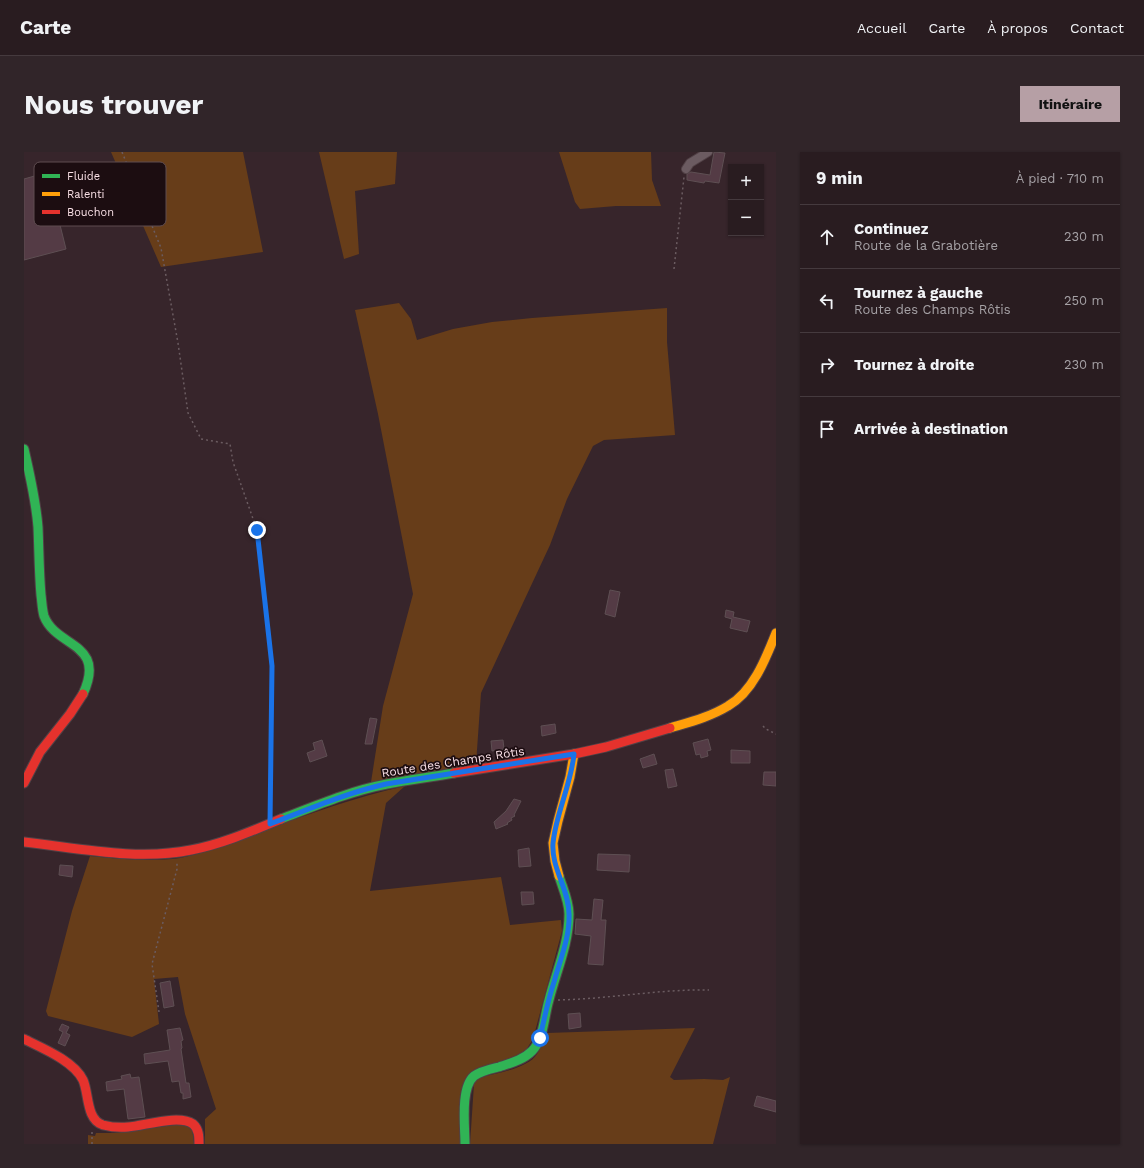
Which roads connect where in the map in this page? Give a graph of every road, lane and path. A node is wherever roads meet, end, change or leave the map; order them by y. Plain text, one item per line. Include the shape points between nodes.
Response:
1 (122, 152) edge
2 (708, 152) edge
3 (126, 162) edge
4 (686, 169) joint
5 (152, 226) edge
6 (674, 269) dead end
7 (24, 449) edge
8 (776, 633) edge
9 (763, 726) dead end
10 (776, 734) edge
11 (574, 754) junction
12 (24, 783) edge
13 (270, 824) junction
14 (24, 842) edge
15 (177, 852) junction
16 (709, 990) dead end
17 (548, 1000) junction
18 (159, 1012) dead end
19 (24, 1039) edge
20 (199, 1144) edge
21 (465, 1144) edge

1 - 3 path
2 - 4 street via 690,163
4 - 6 path
5 - 13 path via 161,248 188,413 201,440 230,444 233,462 257,530 272,666
7 - 12 street via 37,519 43,613 54,631 71,641 83,653 88,664 89,678 81,699 42,750
8 - 11 street, Route des Champs Rôtis via 756,677 748,689 729,706 702,718
9 - 10 path
11 - 13 street, Route des Champs Rôtis via 368,788
11 - 17 street via 553,844 569,914 566,940
13 - 15 street, Route des Champs Rôtis via 206,846
14 - 15 street, Route des Champs Rôtis via 137,854
15 - 18 path via 177,869 152,964
16 - 17 path
17 - 21 street via 540,1038 533,1051 528,1056 480,1072 470,1078 466,1094
19 - 20 street via 78,1072 84,1081 93,1118 98,1123 110,1126 135,1126 180,1120 196,1127

